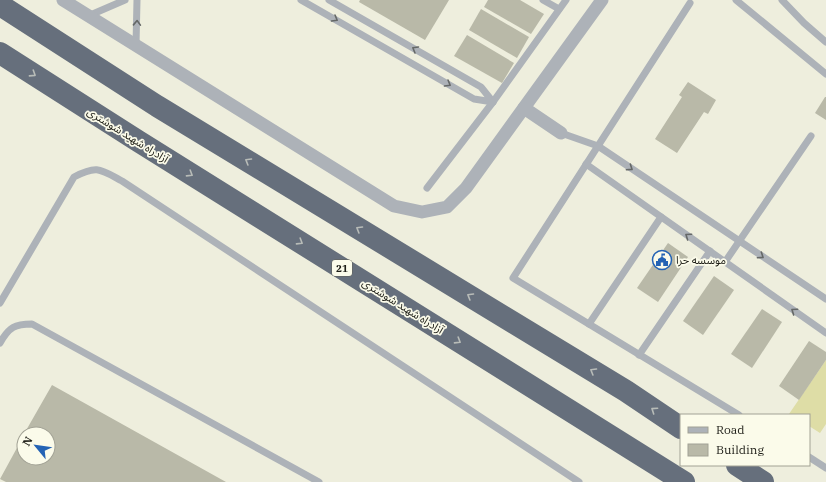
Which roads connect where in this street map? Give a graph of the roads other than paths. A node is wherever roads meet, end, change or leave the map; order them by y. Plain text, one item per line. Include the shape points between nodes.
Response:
1 (63, 0) edge
2 (125, 0) edge
3 (137, 0) edge
4 (301, 0) edge
5 (329, 0) edge
6 (543, 0) edge
7 (566, 0) edge
8 (602, 0) edge
9 (736, 0) edge
10 (782, 0) edge
11 (690, 3) dead end
12 (0, 5) edge
13 (559, 9) junction
14 (88, 16) junction
15 (826, 42) edge
16 (136, 45) junction
17 (0, 53) edge
18 (826, 74) edge
19 (493, 102) junction
20 (524, 108) junction
21 (562, 133) joint
22 (811, 136) dead end
23 (598, 146) junction
24 (586, 164) junction
25 (428, 188) dead end
26 (661, 217) junction
27 (739, 241) junction
28 (710, 251) junction
29 (725, 262) junction
30 (826, 299) edge
31 (0, 303) edge
32 (589, 324) junction
33 (826, 333) edge
34 (0, 343) edge
35 (640, 355) junction
36 (737, 414) edge
37 (680, 427) edge
38 (810, 459) edge
39 (739, 466) edge
40 (826, 468) edge
41 (319, 482) edge
42 (579, 482) edge
43 (684, 482) edge
44 (763, 482) edge

1 - 14 street
2 - 14 lane
16 -> 3 lane
4 -> 19 lane via 474,99
19 -> 5 lane via 481,87
6 - 13 lane
7 - 13 lane
8 - 20 street
9 - 18 lane
10 - 15 lane
11 - 23 lane
37 -> 12 highway via 626,391 157,106
13 - 19 lane
14 - 16 street
16 - 20 street via 394,206 422,212 447,207 466,188
17 -> 43 highway, آزادراه شهید شوشتری / 21 via 138,142
19 - 25 lane
20 - 21 street
21 - 23 lane
22 - 27 lane
23 - 24 lane
23 -> 27 lane
24 - 26 lane
24 - 32 lane via 512,278
28 -> 26 lane
26 - 32 lane
27 - 29 lane
27 -> 30 lane
28 - 29 lane
28 - 35 lane
33 -> 29 lane
31 - 42 lane via 74,177 91,168 107,172
32 - 35 lane
34 - 41 lane via 5,334 18,324 32,324
35 - 36 lane
38 - 40 lane
39 - 44 highway

